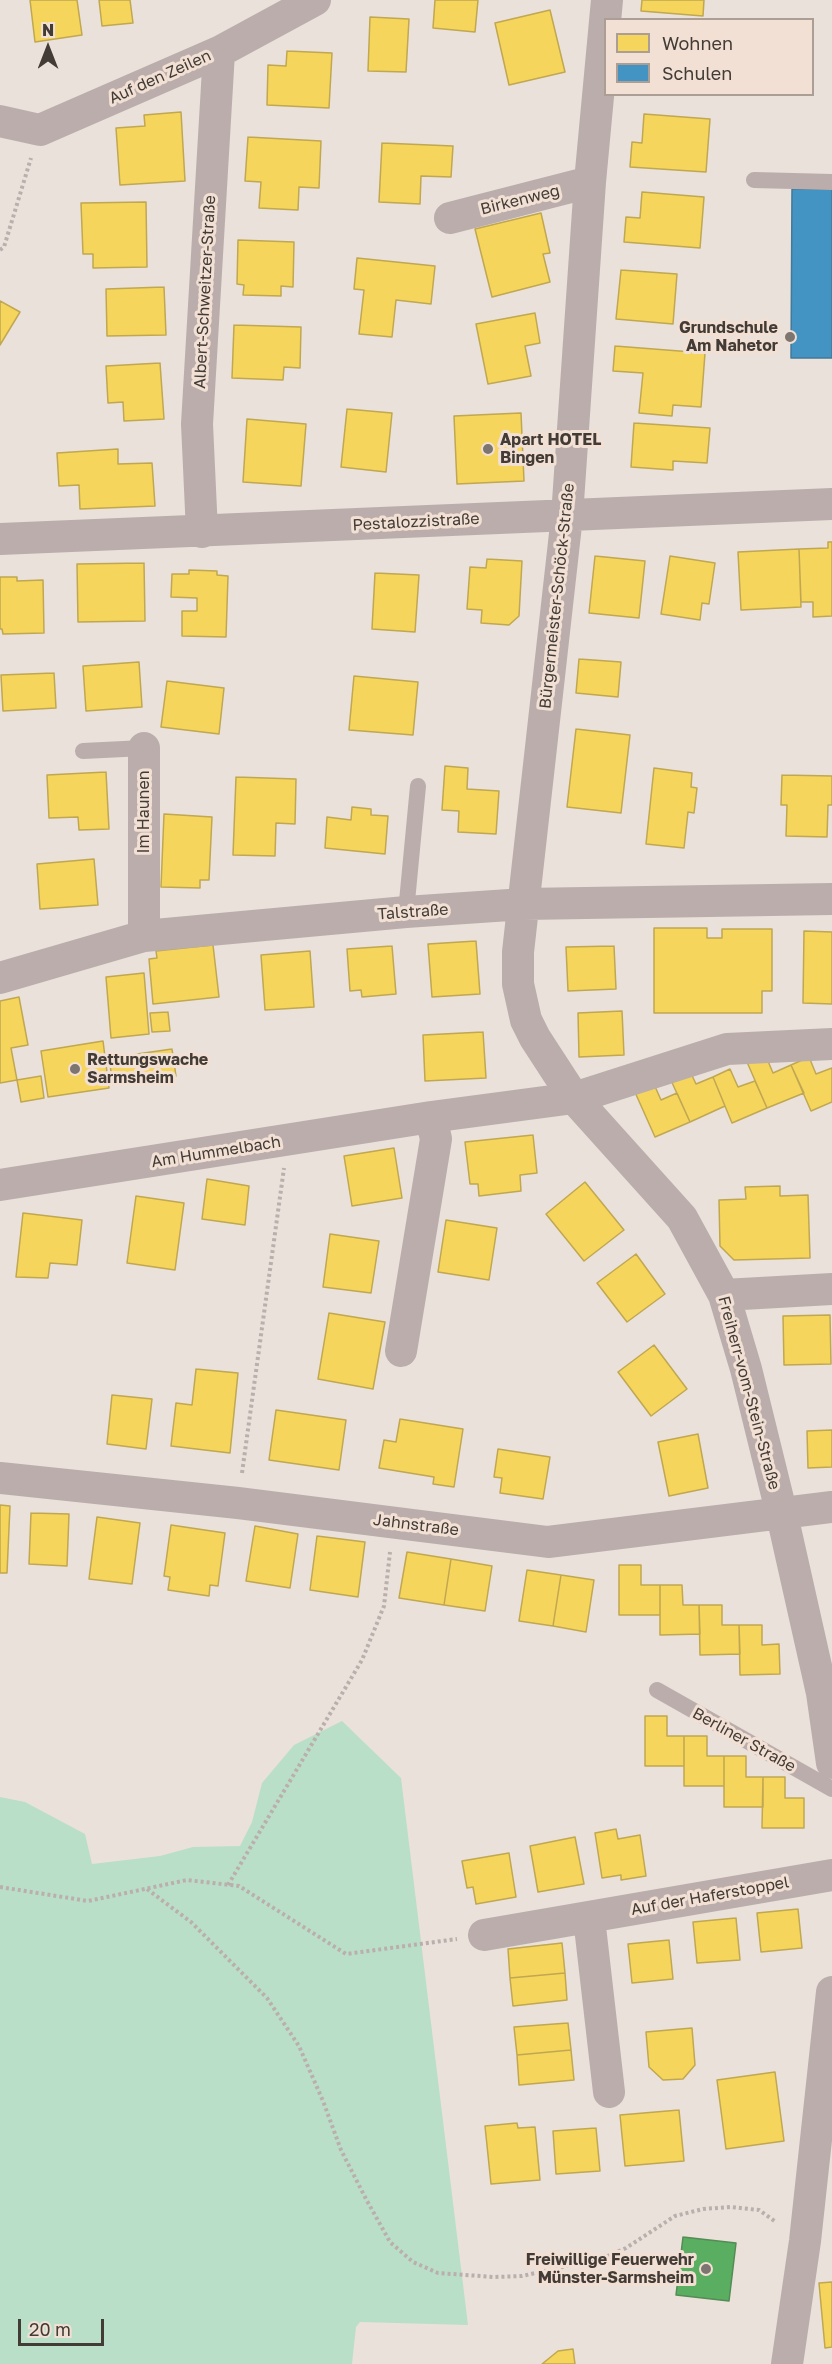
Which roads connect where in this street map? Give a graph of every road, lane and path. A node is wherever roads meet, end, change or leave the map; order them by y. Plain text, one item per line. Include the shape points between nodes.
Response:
1 (315, 0) edge
2 (607, 0) edge
3 (605, 18) edge
4 (604, 32) edge
5 (219, 52) junction
6 (0, 121) edge
7 (40, 130) junction
8 (754, 180) dead end
9 (590, 182) junction
10 (832, 182) edge
11 (450, 218) dead end
12 (0, 250) edge
13 (832, 504) edge
14 (567, 516) junction
15 (202, 532) junction
16 (0, 538) edge
17 (144, 748) joint
18 (83, 751) dead end
19 (418, 786) dead end
20 (832, 899) edge
21 (524, 904) junction
22 (406, 912) junction
23 (144, 936) junction
24 (0, 978) edge
25 (832, 1044) edge
26 (574, 1098) junction
27 (431, 1117) junction
28 (288, 1141) junction
29 (0, 1185) edge
30 (832, 1289) edge
31 (724, 1295) junction
32 (402, 1351) dead end
33 (0, 1478) edge
34 (238, 1503) junction
35 (832, 1507) edge
36 (782, 1515) junction
37 (394, 1522) junction
38 (657, 1690) dead end
39 (832, 1763) edge
40 (832, 1790) edge
41 (832, 1875) edge
42 (228, 1885) junction
43 (0, 1887) edge
44 (147, 1889) junction
45 (589, 1917) junction
46 (484, 1935) joint
47 (832, 1992) edge
48 (609, 2092) dead end
49 (819, 2240) edge
50 (787, 2364) edge

1 - 5 street, Auf den Zeilen
2 - 3 street, Bürgermeister-Schöck-Straße
4 - 9 street, Bürgermeister-Schöck-Straße
5 - 7 street, Auf den Zeilen
5 - 15 street, Albert-Schweitzer-Straße via 197,424
6 - 7 street
7 - 12 path
8 - 10 lane
9 - 11 street, Birkenweg
9 - 14 street, Bürgermeister-Schöck-Straße
13 - 14 street, Pestalozzistraße
14 - 15 street, Pestalozzistraße
14 - 21 street, Bürgermeister-Schöck-Straße
15 - 16 street, Pestalozzistraße
17 - 18 lane, Im Haunen
17 - 23 street, Im Haunen
19 - 22 lane
20 - 21 street, Talstraße
21 - 22 street, Talstraße
21 - 26 street, Freiherr-vom-Stein-Straße via 517,968 521,1001 535,1038
22 - 23 street, Talstraße
23 - 24 street, Talstraße
25 - 26 street, Am Hummelbach via 727,1048
26 - 27 street, Am Hummelbach
26 - 31 street, Freiherr-vom-Stein-Straße via 682,1218
27 - 28 street, Am Hummelbach
27 - 32 street via 436,1139
28 - 29 street, Am Hummelbach
28 - 34 path
30 - 31 street
31 - 36 street, Freiherr-vom-Stein-Straße
33 - 34 street, Jahnstraße
34 - 37 street, Jahnstraße
35 - 36 street, Jahnstraße
36 - 37 street, Jahnstraße via 548,1542
36 - 39 street, Freiherr-vom-Stein-Straße via 822,1693
37 - 42 path via 384,1606 362,1660
38 - 40 lane, Berliner Straße
41 - 45 street, Auf der Haferstoppel
42 - 44 path via 187,1880
42 - 46 path via 239,1886 346,1954
43 - 44 path via 88,1901
44 - 49 path via 191,1922 267,1998 299,2046 341,2150 366,2199 390,2242 412,2262 438,2273 522,2276 603,2258 675,2216 731,2207 759,2211
45 - 46 street, Auf der Haferstoppel
45 - 48 street
47 - 49 street
49 - 50 street

